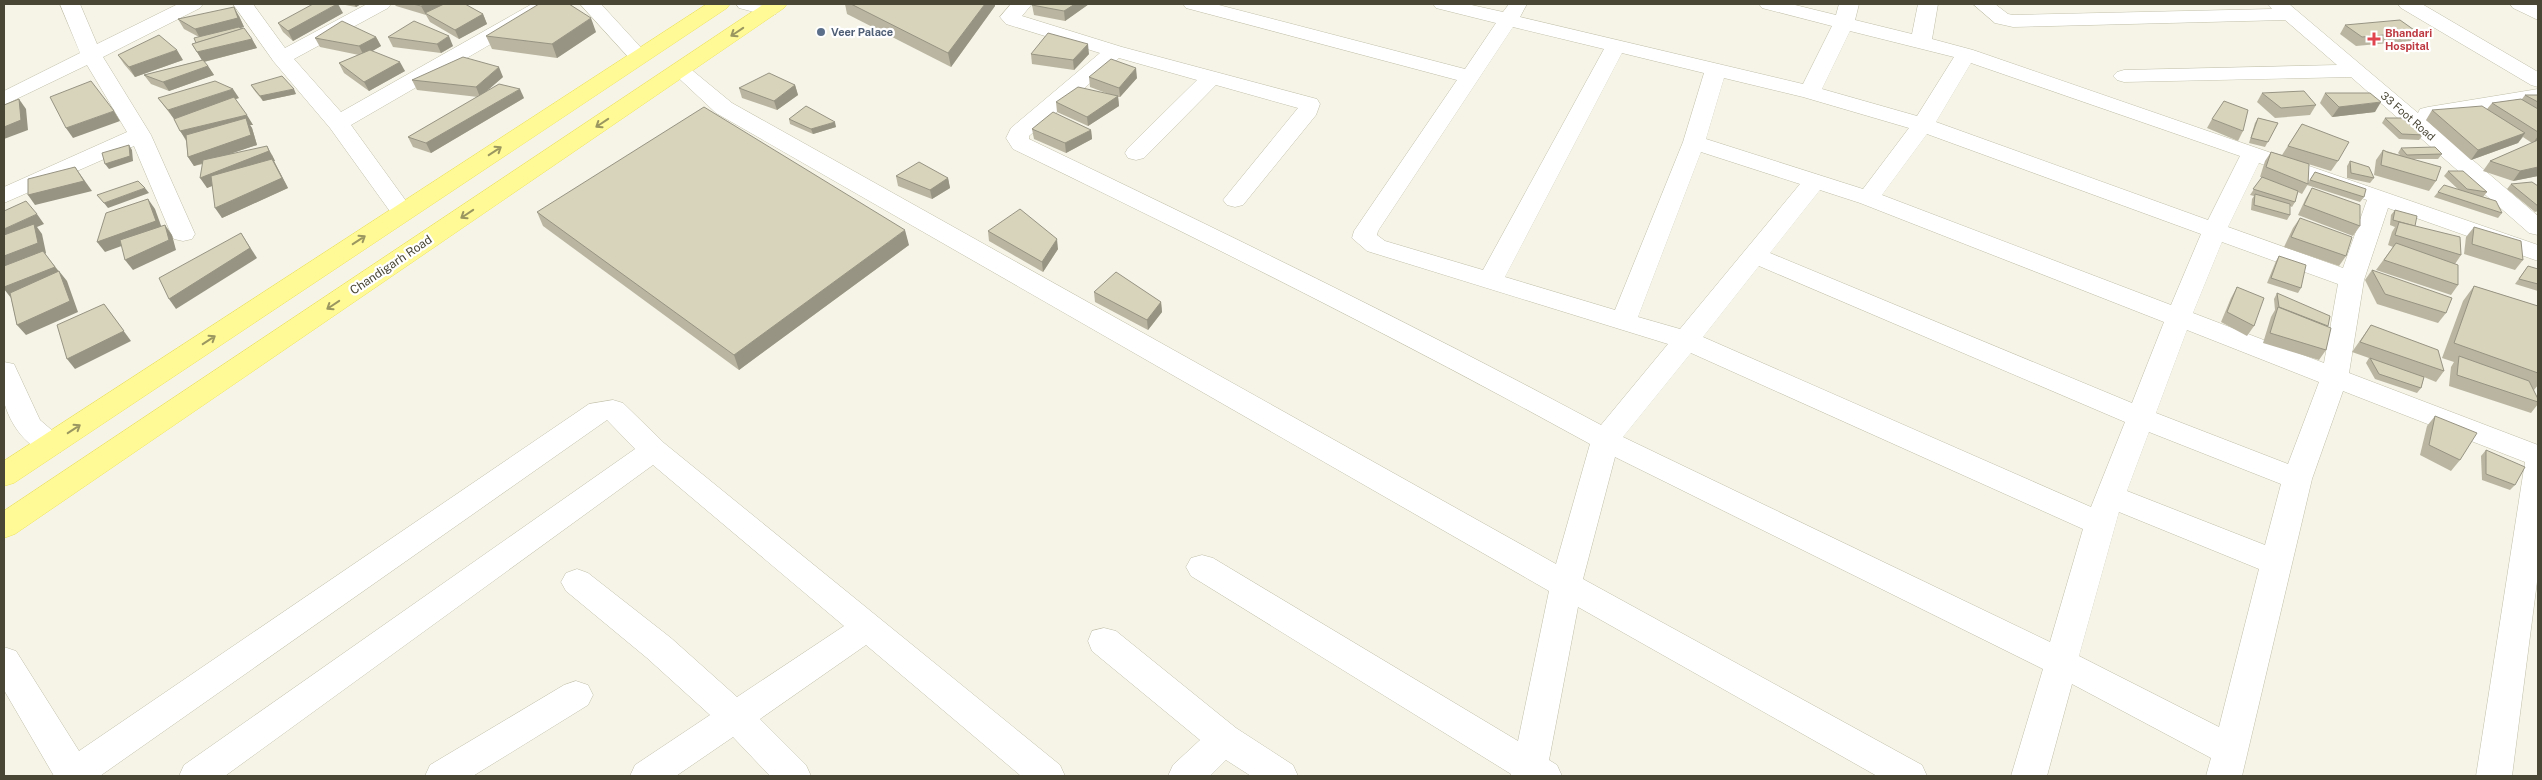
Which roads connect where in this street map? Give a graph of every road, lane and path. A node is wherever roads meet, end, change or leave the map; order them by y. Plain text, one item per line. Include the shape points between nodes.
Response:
1 (70, 4) edge
2 (193, 4) edge
3 (243, 4) edge
4 (381, 4) edge
5 (546, 4) edge
6 (590, 4) edge
7 (720, 4) edge
8 (1022, 4) edge
9 (1193, 4) edge
10 (1443, 4) edge
11 (1769, 4) edge
12 (1928, 4) edge
13 (1983, 4) edge
14 (2408, 4) edge
15 (2520, 4) edge
16 (764, 6) edge
17 (2283, 9) edge
18 (1514, 12) edge
19 (1846, 13) edge
20 (2538, 14) edge
21 (1921, 43) junction
22 (1616, 45) junction
23 (1115, 51) junction
24 (91, 54) junction
25 (1966, 54) junction
26 (638, 56) junction
27 (281, 58) junction
28 (1716, 69) junction
29 (680, 70) junction
30 (2356, 71) junction
31 (1213, 76) junction
32 (2124, 76) dead end
33 (1471, 77) junction
34 (2538, 81) edge
35 (1810, 92) junction
36 (2538, 95) edge
37 (4, 99) edge
38 (2410, 117) junction
39 (338, 123) junction
40 (1923, 125) junction
41 (140, 135) junction
42 (1694, 142) junction
43 (1136, 152) dead end
44 (2253, 153) junction
45 (1815, 181) junction
46 (4, 196) edge
47 (2380, 197) junction
48 (1868, 198) junction
49 (1235, 200) dead end
50 (402, 212) junction
51 (2537, 226) edge
52 (2214, 231) junction
53 (183, 234) dead end
54 (2538, 253) edge
55 (1756, 256) junction
56 (1491, 279) junction
57 (2350, 280) junction
58 (2179, 316) junction
59 (1623, 320) junction
60 (1686, 340) junction
61 (4, 371) edge
62 (2335, 376) junction
63 (2141, 418) junction
64 (1605, 440) junction
65 (51, 444) junction
66 (654, 450) junction
67 (2538, 456) edge
68 (2538, 465) edge
69 (4, 476) edge
70 (2297, 479) junction
71 (2106, 511) junction
72 (4, 526) edge
73 (2277, 563) junction
74 (1202, 567) dead end
75 (577, 582) dead end
76 (1566, 585) junction
77 (868, 627) junction
78 (1104, 641) dead end
79 (4, 661) edge
80 (2062, 663) junction
81 (576, 695) dead end
82 (735, 716) junction
83 (1224, 739) junction
84 (2228, 763) edge
85 (1534, 773) edge
86 (73, 776) edge
87 (197, 776) edge
88 (443, 776) edge
89 (648, 776) edge
90 (793, 776) edge
91 (1047, 776) edge
92 (1186, 776) edge
93 (1280, 776) edge
94 (1909, 776) edge
95 (2028, 776) edge
96 (2494, 776) edge

1 - 24 street
2 - 24 street
3 - 27 street
4 - 27 street
5 - 39 street
6 - 26 street
7 - 26 main road
8 - 23 street via 1011,14 1013,20
9 - 33 street
10 - 18 street
11 - 19 street
12 - 21 street
13 - 17 street via 2002,20 2013,22
14 - 34 street
15 - 20 street
16 -> 29 main road, Chandigarh Road
17 - 30 street, 33 Foot Road
18 - 22 street
18 - 33 street
19 - 21 street
19 - 35 street
21 - 25 street
22 - 28 street
22 - 56 street
23 - 31 street
23 - 64 street via 1019,133 1017,138 1021,144 1497,380
24 - 37 street
24 - 41 street
25 - 40 street
25 - 44 street
50 -> 26 main road
27 - 39 street
28 - 35 street
28 - 42 street
29 -> 72 main road, Chandigarh Road
29 - 76 street via 724,108
30 - 32 street
30 - 38 street, 33 Foot Road
31 - 43 street
31 - 49 street via 1306,102 1310,106
33 - 56 street via 1364,236 1376,246
35 - 40 street
36 - 38 street
38 - 51 street, 33 Foot Road
39 - 50 street
40 - 48 street
40 - 52 street
41 - 46 street
41 - 53 street
42 - 45 street
42 - 59 street
44 - 47 street
44 - 52 street
45 - 48 street
45 - 55 street
47 - 54 street
47 - 57 street
48 - 58 street
65 -> 50 main road
52 - 57 street
52 - 58 street
55 - 60 street
55 - 63 street
56 - 59 street
57 - 62 street
58 - 62 street
58 - 63 street
59 - 60 street
60 - 64 street
60 - 71 street
61 - 65 street via 29,426
62 - 67 street
62 - 70 street
63 - 70 street
63 - 71 street
64 - 76 street
64 - 80 street
65 - 69 main road
66 - 77 street
66 - 86 street via 613,410 599,411
66 - 87 street
68 - 96 street
70 - 73 street
71 - 73 street
71 - 80 street
73 - 84 street
74 - 85 street
75 - 82 street via 659,648
76 - 85 street
76 - 94 street
77 - 82 street
77 - 91 street
78 - 83 street
79 - 86 street
80 - 84 street
80 - 95 street
81 - 88 street
82 - 89 street
82 - 90 street
83 - 92 street
83 - 93 street

